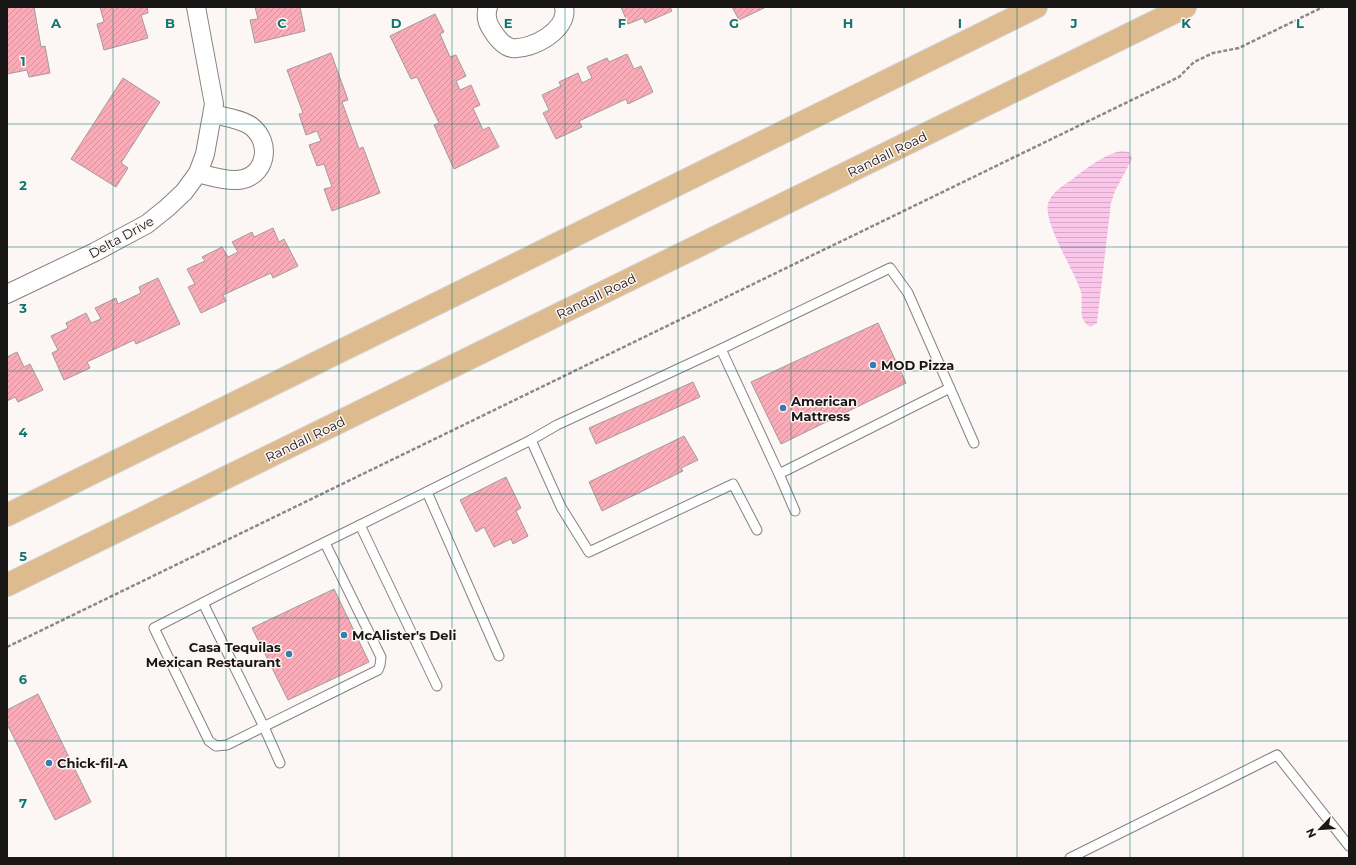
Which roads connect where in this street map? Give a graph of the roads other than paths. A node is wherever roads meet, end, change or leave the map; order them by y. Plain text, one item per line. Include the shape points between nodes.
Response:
1 (196, 7) edge
2 (488, 7) edge
3 (564, 7) edge
4 (1036, 7) edge
5 (1185, 7) edge
6 (213, 114) junction
7 (198, 172) junction
8 (7, 294) edge
9 (721, 349) junction
10 (950, 388) junction
11 (531, 440) junction
12 (974, 443) dead end
13 (779, 474) junction
14 (427, 492) junction
15 (795, 511) dead end
16 (7, 515) edge
17 (360, 525) junction
18 (757, 530) dead end
19 (325, 543) junction
20 (7, 585) edge
21 (203, 603) junction
22 (499, 656) dead end
23 (437, 686) dead end
24 (264, 727) junction
25 (280, 764) dead end
26 (1349, 846) edge
27 (1070, 858) edge

1 - 6 street, Delta Drive via 214,104
2 - 3 street via 487,21 492,32 511,48 539,42 555,32 561,24
4 - 16 main road
5 - 20 main road, Randall Road
6 - 7 street, Delta Drive via 205,154
6 - 7 street via 252,127 263,143 264,160 254,173 238,180 226,180
7 - 8 street, Delta Drive via 184,192 147,224
9 - 10 lane via 890,268 908,293
9 - 11 lane via 557,425
9 - 13 lane
10 - 12 lane
10 - 13 lane
11 - 14 lane
11 - 18 lane via 561,507 589,552 733,484
13 - 15 lane
14 - 17 lane
14 - 22 lane
17 - 19 lane
17 - 23 lane
19 - 21 lane
19 - 24 lane via 381,657 380,665 378,670
21 - 24 lane
21 - 24 lane via 154,628 208,741 216,746 228,745
24 - 25 lane
26 - 27 lane via 1278,755

